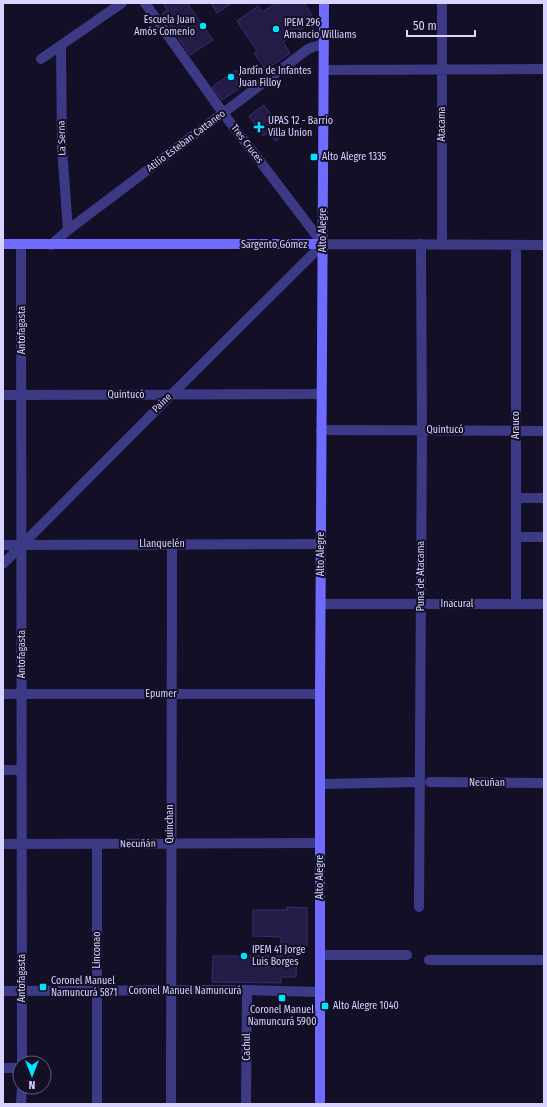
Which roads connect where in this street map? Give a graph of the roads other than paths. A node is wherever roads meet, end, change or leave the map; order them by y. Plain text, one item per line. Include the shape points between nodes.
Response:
1 (122, 3) edge
2 (145, 3) edge
3 (324, 3) edge
4 (442, 3) edge
5 (324, 44) junction
6 (61, 46) junction
7 (41, 59) dead end
8 (544, 69) edge
9 (324, 70) junction
10 (442, 70) junction
11 (223, 113) junction
12 (68, 230) junction
13 (3, 244) edge
14 (21, 244) junction
15 (323, 244) junction
16 (421, 244) junction
17 (51, 245) junction
18 (442, 245) junction
19 (516, 245) junction
20 (544, 245) edge
21 (322, 394) junction
22 (3, 395) edge
23 (22, 395) junction
24 (171, 395) junction
25 (321, 430) junction
26 (422, 430) junction
27 (516, 431) junction
28 (544, 431) edge
29 (516, 498) junction
30 (544, 498) edge
31 (516, 537) junction
32 (544, 537) edge
33 (172, 544) junction
34 (322, 544) junction
35 (3, 545) edge
36 (22, 545) junction
37 (3, 564) edge
38 (321, 604) junction
39 (421, 604) junction
40 (516, 604) junction
41 (544, 604) edge
42 (3, 694) edge
43 (22, 694) junction
44 (171, 694) junction
45 (320, 694) junction
46 (3, 770) edge
47 (21, 770) junction
48 (419, 782) junction
49 (430, 782) dead end
50 (544, 783) edge
51 (320, 784) junction
52 (21, 843) junction
53 (170, 843) junction
54 (320, 843) junction
55 (3, 844) edge
56 (97, 844) junction
57 (419, 907) dead end
58 (320, 955) junction
59 (407, 955) dead end
60 (429, 960) dead end
61 (544, 960) edge
62 (247, 990) junction
63 (3, 991) edge
64 (22, 991) junction
65 (97, 991) junction
66 (171, 991) junction
67 (320, 992) junction
68 (22, 1055) edge
69 (97, 1104) edge
70 (170, 1104) edge
71 (246, 1104) edge
72 (320, 1104) edge

1 - 6 street
2 - 11 street, Tres Cruces
3 - 5 main road, Alto Alegre
4 - 10 street, Atacama
5 - 9 main road, Alto Alegre
5 - 11 street, Atilio Esteban Cattaneo via 308,49
6 - 7 street
6 - 12 street, La Serna via 62,148
8 - 10 street
9 - 10 street
9 - 15 main road, Alto Alegre
10 - 18 street, Atacama
11 - 12 street, Atilio Esteban Cattaneo
11 - 15 street, Tres Cruces
12 - 17 street, Atilio Esteban Cattaneo
13 - 14 main road, Sargento Gómez
14 - 17 main road, Sargento Gómez
14 - 23 street, Antofagasta
15 - 16 street, Sargento Gómez
15 - 17 main road, Sargento Gómez
15 - 21 main road, Alto Alegre
15 - 24 street, Paine
16 - 18 street, Sargento Gómez
16 - 26 street, Puna de Atacama
18 - 19 street, Sargento Gómez
19 - 20 street, Sargento Gómez
19 - 27 street, Arauco
21 - 24 street, Quintucó
21 - 25 main road, Alto Alegre
22 - 23 street, Quintucó
23 - 24 street, Quintucó
23 - 36 street, Antofagasta
24 - 36 street, Paine
25 - 26 street, Quintucó
25 - 34 main road, Alto Alegre
26 - 27 street, Quintucó
26 - 39 street, Puna de Atacama
27 - 28 street, Quintucó
27 - 29 street, Arauco
29 - 30 street
29 - 31 street, Arauco
31 - 32 street
31 - 40 street, Arauco
33 - 34 street, Llanquelén
33 - 36 street, Llanquelén
33 - 44 street, Quinchan
34 - 38 main road, Alto Alegre
35 - 36 street, Llanquelén
36 - 37 street, Paine
36 - 43 street, Antofagasta
38 - 39 street, Inacural
38 - 45 main road, Alto Alegre
39 - 40 street, Inacural
39 - 48 street, Puna de Atacama
40 - 41 street, Inacural
42 - 43 street, Epumer
43 - 44 street, Epumer
43 - 47 street, Antofagasta
44 - 45 street, Epumer
44 - 53 street, Quinchan
45 - 51 main road, Alto Alegre
46 - 47 street
47 - 52 street, Antofagasta
48 - 51 street
48 - 57 street, Puna de Atacama
49 - 50 street, Necuñan
51 - 54 main road, Alto Alegre
52 - 55 street, Necuñán
52 - 56 street, Necuñán
52 - 64 street, Antofagasta
53 - 54 street, Necuñán
53 - 56 street, Necuñán
53 - 66 street, Quinchan
54 - 58 main road, Alto Alegre
56 - 65 street, Linconao
58 - 59 street
58 - 67 main road, Alto Alegre
60 - 61 street
62 - 66 street, Coronel Manuel Namuncurá
62 - 67 street, Coronel Manuel Namuncurá
62 - 71 street, Cachul
63 - 64 street, Coronel Manuel Namuncurá
64 - 65 street, Coronel Manuel Namuncurá
64 - 68 street, Antofagasta
65 - 66 street, Coronel Manuel Namuncurá
65 - 69 street, Linconao
66 - 70 street, Quinchan
67 - 72 main road, Alto Alegre

